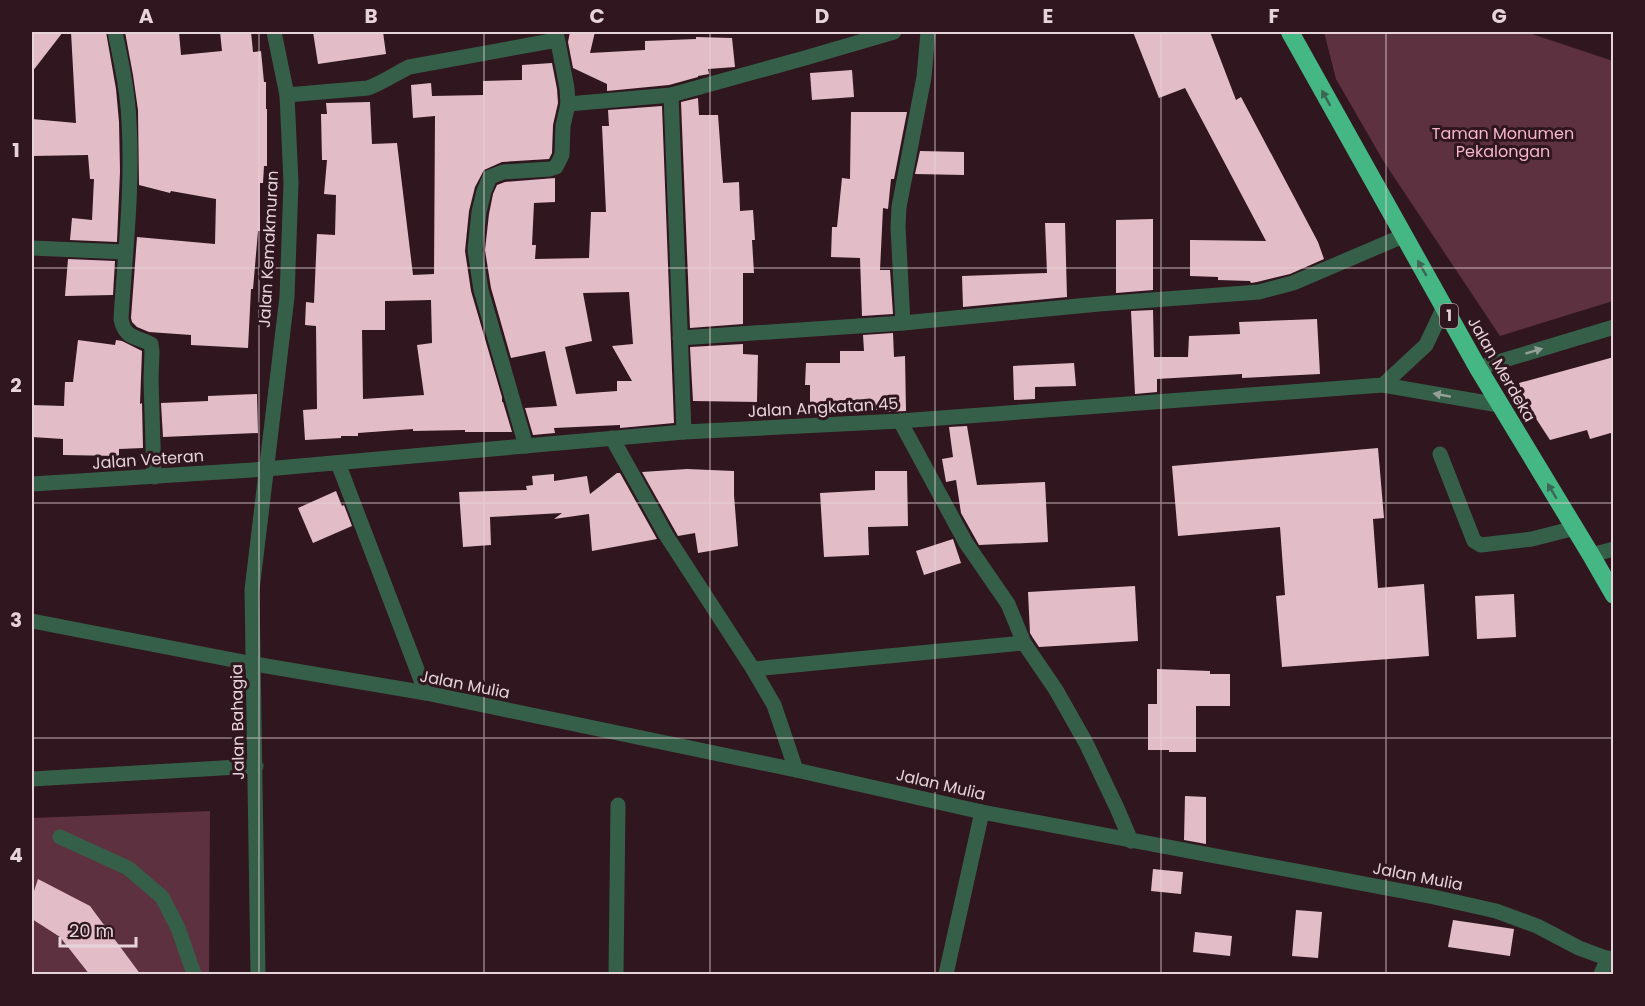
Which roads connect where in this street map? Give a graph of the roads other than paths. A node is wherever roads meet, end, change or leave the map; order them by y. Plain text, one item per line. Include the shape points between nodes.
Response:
1 (115, 32) edge
2 (274, 32) edge
3 (894, 32) edge
4 (928, 32) edge
5 (1290, 32) edge
6 (556, 36) edge
7 (287, 95) junction
8 (671, 95) junction
9 (568, 104) junction
10 (1403, 236) junction
11 (32, 248) edge
12 (125, 252) junction
13 (1444, 307) junction
14 (903, 323) junction
15 (1614, 327) edge
16 (680, 338) junction
17 (1478, 368) junction
18 (1383, 385) junction
19 (1499, 405) junction
20 (900, 421) junction
21 (684, 432) junction
22 (612, 438) junction
23 (526, 446) junction
24 (1440, 454) dead end
25 (338, 463) junction
26 (266, 469) junction
27 (154, 477) junction
28 (32, 484) edge
29 (1575, 528) junction
30 (1614, 549) edge
31 (1591, 555) junction
32 (1614, 595) edge
33 (32, 621) edge
34 (1024, 644) junction
35 (254, 664) junction
36 (753, 669) junction
37 (426, 693) junction
38 (256, 766) junction
39 (796, 770) junction
40 (32, 779) edge
41 (618, 805) dead end
42 (982, 812) junction
43 (60, 837) dead end
44 (1131, 841) junction
45 (1611, 960) edge
46 (194, 975) edge
47 (258, 975) edge
48 (616, 975) edge
49 (946, 975) edge
50 (1601, 975) edge

1 - 12 street via 129,122 129,222
2 - 7 street, Jalan Kemakmuran
3 - 8 street
4 - 14 street via 924,77 899,207
10 -> 5 highway, Jalan Merdeka / 1
6 - 7 street via 409,67 368,88
6 - 9 street
7 - 26 street, Jalan Kemakmuran via 291,183 287,297
8 - 9 street
8 - 16 street
9 - 23 street via 562,155 556,167 490,177 479,212 475,250 481,290
13 -> 10 highway, Jalan Merdeka / 1
10 - 14 street via 1293,283 1259,292
11 - 12 street
12 - 27 street via 123,328 151,344
13 - 17 highway, Jalan Merdeka / 1
13 - 18 street via 1426,345
14 - 16 street
17 -> 15 street
16 - 21 street
17 - 19 highway, Jalan Merdeka / 1
19 -> 18 street, Jalan Angkatan 45
18 - 20 street, Jalan Angkatan 45
29 -> 19 highway, Jalan Merdeka / 1
20 - 21 street, Jalan Angkatan 45
20 - 34 street via 966,543 1008,604
21 - 22 street, Jalan Angkatan 45
22 - 23 street, Jalan Angkatan 45
22 - 36 street via 666,535
23 - 25 street, Jalan Angkatan 45
24 - 29 street via 1474,541 1481,546
25 - 26 street, Jalan Angkatan 45
25 - 37 street
26 - 27 street, Jalan Veteran
26 - 35 street, Jalan Bahagia via 252,590
27 - 28 street, Jalan Veteran
29 - 31 highway, Jalan Merdeka / 1
30 - 31 street
31 - 32 highway, Jalan Merdeka / 1
33 - 35 street, Jalan Mulia
34 - 36 street
34 - 44 street via 1086,742
35 - 37 street, Jalan Mulia
35 - 38 street, Jalan Bahagia
36 - 39 street via 774,705
37 - 39 street, Jalan Mulia
38 - 40 street
38 - 47 street, Jalan Bahagia
39 - 42 street, Jalan Mulia
41 - 48 street
42 - 44 street, Jalan Mulia
42 - 49 street
43 - 46 street via 128,868 162,897 178,928
44 - 45 street, Jalan Mulia via 1496,911
45 - 50 street

